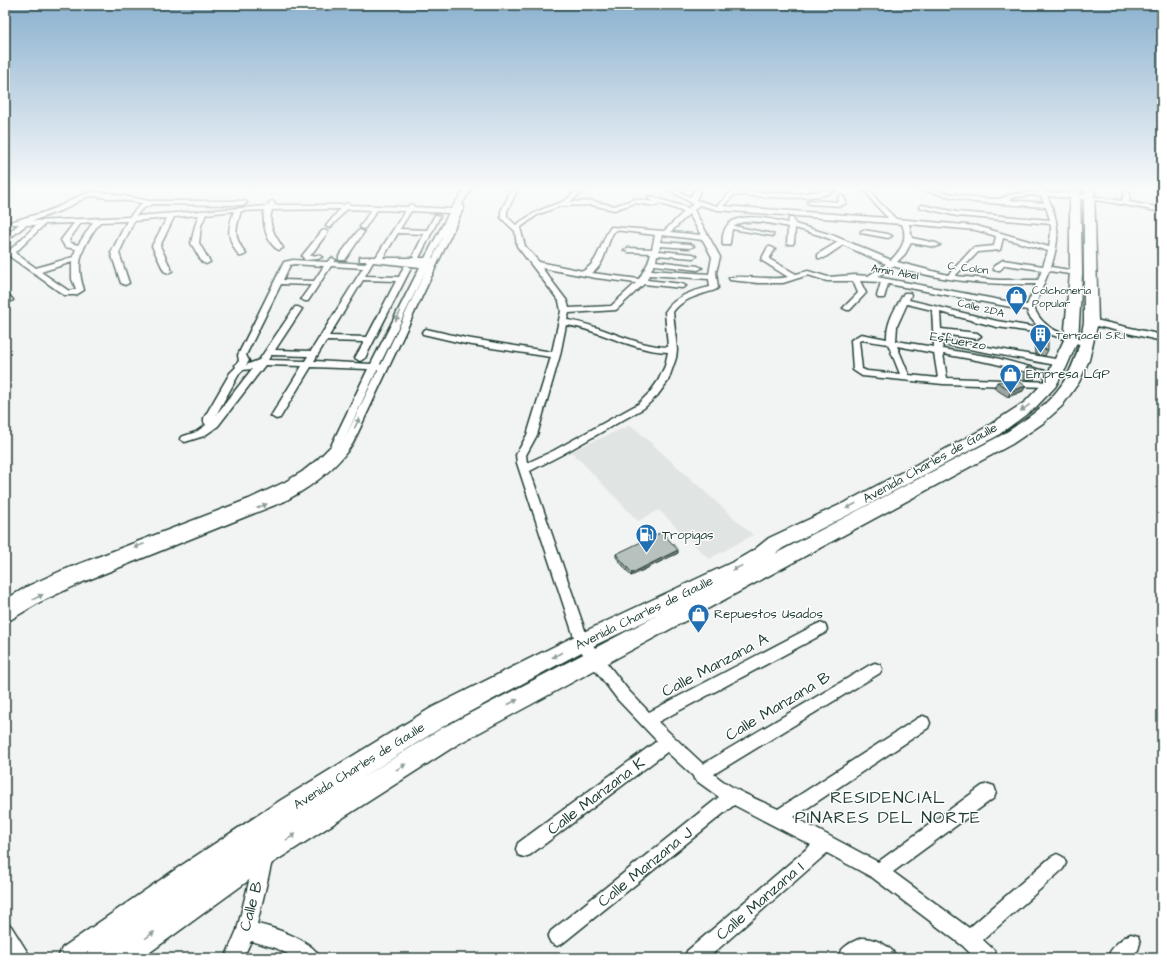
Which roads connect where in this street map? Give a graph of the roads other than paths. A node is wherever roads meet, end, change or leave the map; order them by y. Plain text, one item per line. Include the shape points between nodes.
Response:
1 (29, 234) edge
2 (69, 234) edge
3 (88, 234) edge
4 (124, 234) edge
5 (162, 234) edge
6 (197, 234) edge
7 (231, 234) edge
8 (270, 234) edge
9 (323, 234) edge
10 (359, 234) edge
11 (394, 234) edge
12 (427, 234) edge
13 (444, 234) edge
14 (519, 234) edge
15 (609, 234) edge
16 (663, 234) joint
17 (703, 234) edge
18 (726, 234) edge
19 (766, 234) edge
20 (791, 234) edge
21 (824, 234) edge
22 (862, 234) edge
23 (881, 234) edge
24 (908, 234) edge
25 (997, 234) edge
26 (1055, 234) edge
27 (1076, 234) edge
28 (1082, 234) edge
29 (771, 235) dead end
30 (1000, 235) junction
31 (888, 236) dead end
32 (705, 238) junction
33 (909, 240) junction
34 (790, 242) dead end
35 (843, 242) junction
36 (726, 243) dead end
37 (936, 245) dead end
38 (690, 246) dead end
39 (852, 246) junction
40 (79, 247) junction
41 (279, 248) dead end
42 (656, 249) junction
43 (771, 249) dead end
44 (628, 250) dead end
45 (1051, 250) junction
46 (8, 252) edge
47 (242, 254) dead end
48 (417, 256) dead end
49 (693, 256) dead end
50 (822, 256) dead end
51 (76, 258) junction
52 (342, 258) junction
53 (332, 261) junction
54 (206, 262) dead end
55 (372, 262) junction
56 (429, 263) junction
57 (652, 263) junction
58 (891, 263) junction
59 (536, 264) junction
60 (407, 268) dead end
61 (698, 268) dead end
62 (997, 268) dead end
63 (1046, 268) junction
64 (36, 271) junction
65 (168, 271) dead end
66 (646, 272) junction
67 (1076, 273) junction
68 (584, 274) junction
69 (713, 277) junction
70 (360, 278) junction
71 (733, 278) dead end
72 (796, 278) junction
73 (855, 278) junction
74 (870, 278) junction
75 (949, 278) junction
76 (401, 279) junction
77 (885, 281) junction
78 (126, 282) dead end
79 (278, 282) junction
80 (642, 282) junction
81 (1040, 282) junction
82 (316, 283) junction
83 (682, 286) dead end
84 (910, 286) junction
85 (5, 296) edge
86 (881, 296) dead end
87 (305, 299) dead end
88 (905, 301) junction
89 (5, 303) edge
90 (847, 308) dead end
91 (1030, 308) junction
92 (298, 309) dead end
93 (936, 309) junction
94 (565, 311) junction
95 (563, 322) junction
96 (1091, 322) junction
97 (937, 331) junction
98 (426, 332) dead end
99 (977, 336) dead end
100 (324, 338) junction
101 (1162, 338) edge
102 (1070, 339) junction
103 (370, 340) junction
104 (938, 341) junction
105 (891, 343) junction
106 (673, 350) junction
107 (939, 351) junction
108 (268, 352) junction
109 (315, 354) junction
110 (556, 355) junction
111 (360, 358) dead end
112 (259, 362) junction
113 (310, 363) junction
114 (243, 364) junction
115 (379, 367) junction
116 (1055, 374) junction
117 (906, 378) junction
118 (943, 380) junction
119 (276, 416) dead end
120 (214, 424) junction
121 (185, 439) dead end
122 (524, 469) junction
123 (5, 607) edge
124 (5, 618) edge
125 (820, 629) dead end
126 (582, 642) junction
127 (594, 658) junction
128 (875, 669) dead end
129 (439, 716) junction
130 (647, 720) junction
131 (923, 723) dead end
132 (450, 736) junction
133 (668, 742) junction
134 (700, 774) junction
135 (988, 792) dead end
136 (733, 796) junction
137 (779, 818) junction
138 (826, 843) junction
139 (524, 849) dead end
140 (265, 853) junction
141 (1057, 863) dead end
142 (879, 872) junction
143 (246, 931) junction
144 (5, 932) edge
145 (556, 937) dead end
146 (969, 940) junction
147 (1131, 943) dead end
148 (22, 958) edge
149 (72, 958) edge
150 (118, 958) edge
151 (234, 958) edge
152 (311, 958) edge
153 (694, 958) edge
154 (846, 958) edge
155 (888, 958) edge
156 (988, 958) edge
157 (1116, 958) edge

1 - 46 street
2 - 40 street via 65,240 68,245
3 - 40 street
4 - 78 street via 115,253
5 - 65 street via 156,246
6 - 54 street via 195,244
7 - 47 street via 232,241
8 - 41 street
9 - 53 street via 312,255
10 - 52 street
11 - 55 street
12 - 48 street
13 - 56 street
14 - 59 street via 521,246
15 - 68 street via 603,254 591,271
16 - 32 street
16 - 42 street
17 - 32 street
18 - 36 street
19 - 29 street
20 - 34 street
21 - 35 street, C. Colon
22 - 39 street via 860,240
23 - 31 street
24 - 33 street
25 - 30 street
26 - 45 street
27 - 67 main road, Avenida Charles de Gaulle
28 - 96 main road, Avenida Charles de Gaulle
30 - 45 street
30 - 75 street via 997,248 976,250
32 - 69 street via 716,257
33 - 37 street
33 - 58 street via 905,249
35 - 39 street, C. Colon
35 - 50 street
38 - 42 street
39 - 58 street, C. Colon
40 - 51 street
42 - 44 street
42 - 49 street
42 - 57 street
43 - 72 street via 765,260
45 - 63 street
46 - 64 street
51 - 64 street
51 - 64 street via 74,268 80,290 76,293 67,293
52 - 53 street
52 - 55 street
53 - 55 street
53 - 79 street via 290,263 284,267
53 - 82 street
55 - 56 street via 389,260
55 - 70 street
56 - 115 street
57 - 61 street
57 - 66 street
58 - 74 street
58 - 75 street, C. Colon
59 - 68 street
59 - 94 street via 563,301
60 - 76 street
62 - 63 street via 1003,262
63 - 67 street
63 - 81 street
66 - 69 street
66 - 80 street
67 - 102 main road, Avenida Charles de Gaulle via 1074,320
68 - 80 street
69 - 106 street via 714,288 677,303 669,312
70 - 76 street
70 - 100 street
71 - 72 street, Amin Abel via 783,281
72 - 73 street, Amin Abel via 808,273 827,279
73 - 74 street, Amin Abel
73 - 90 street via 862,293
74 - 77 street, Amin Abel
75 - 81 street, C. Colon via 974,282
76 - 103 street
77 - 84 street, Amin Abel
77 - 86 street
79 - 82 street
79 - 114 street via 242,355
80 - 83 street
80 - 94 street via 613,308
81 - 91 street
82 - 87 street
84 - 88 street
84 - 91 street, Amin Abel
85 - 89 street via 9,300
88 - 93 street, Calle 2DA
88 - 105 street via 893,323
91 - 102 street via 1034,320
92 - 108 street
93 - 97 street
93 - 102 street, Calle 2DA
94 - 95 street
95 - 106 street via 585,326 631,343
95 - 110 street
96 - 101 street
96 - 102 main road, Avenida Charles de Gaulle
97 - 99 street
97 - 104 street
98 - 110 street
100 - 103 street
100 - 109 street
102 - 116 main road, Avenida Charles de Gaulle
102 - 127 main road, Avenida Charles de Gaulle via 1085,357 1068,389 1047,412 1006,440
103 - 111 street
104 - 107 street
104 - 116 street
105 - 107 street, Esfuerzo
105 - 117 street
105 - 117 street, Esfuerzo via 857,338 855,340 859,371 865,374
106 - 122 street via 672,363 650,399 558,453
107 - 116 street, Esfuerzo
107 - 118 street
108 - 109 street
108 - 112 street
109 - 113 street
110 - 122 street via 532,436 521,455
112 - 113 street
112 - 114 street via 249,367
112 - 120 street
113 - 115 street
113 - 119 street
114 - 120 street via 209,418 209,422
115 -> 123 street via 335,448 312,470 290,484 246,504 65,574
124 -> 115 street via 35,598 79,578 295,491 321,472 348,443
116 - 118 street
116 -> 126 main road, Avenida Charles de Gaulle via 1030,406 991,432 854,505 776,543 742,566
117 - 118 street
120 - 121 street via 200,434
122 - 126 street
125 - 130 street, Calle Manzana A
126 - 127 street
126 -> 129 main road, Avenida Charles de Gaulle
127 - 130 street
132 -> 127 main road, Avenida Charles de Gaulle
128 - 134 street, Calle Manzana B
129 - 132 main road
129 - 149 main road, Avenida Charles de Gaulle via 188,876
130 - 133 street
131 - 137 street
140 -> 132 main road, Avenida Charles de Gaulle
133 - 134 street
133 - 139 street, Calle Manzana K
134 - 136 street
135 - 142 street
136 - 137 street
136 - 145 street, Calle Manzana J
137 - 138 street
138 - 142 street
138 - 153 street, Calle Manzana I
140 - 143 street, Calle B
150 -> 140 main road, Avenida Charles de Gaulle
141 - 146 street
142 - 146 street
143 - 151 street, Calle B
143 - 152 street via 270,935 292,945
144 - 148 street
146 - 156 street
147 - 157 street
154 - 155 street via 855,949 870,947

